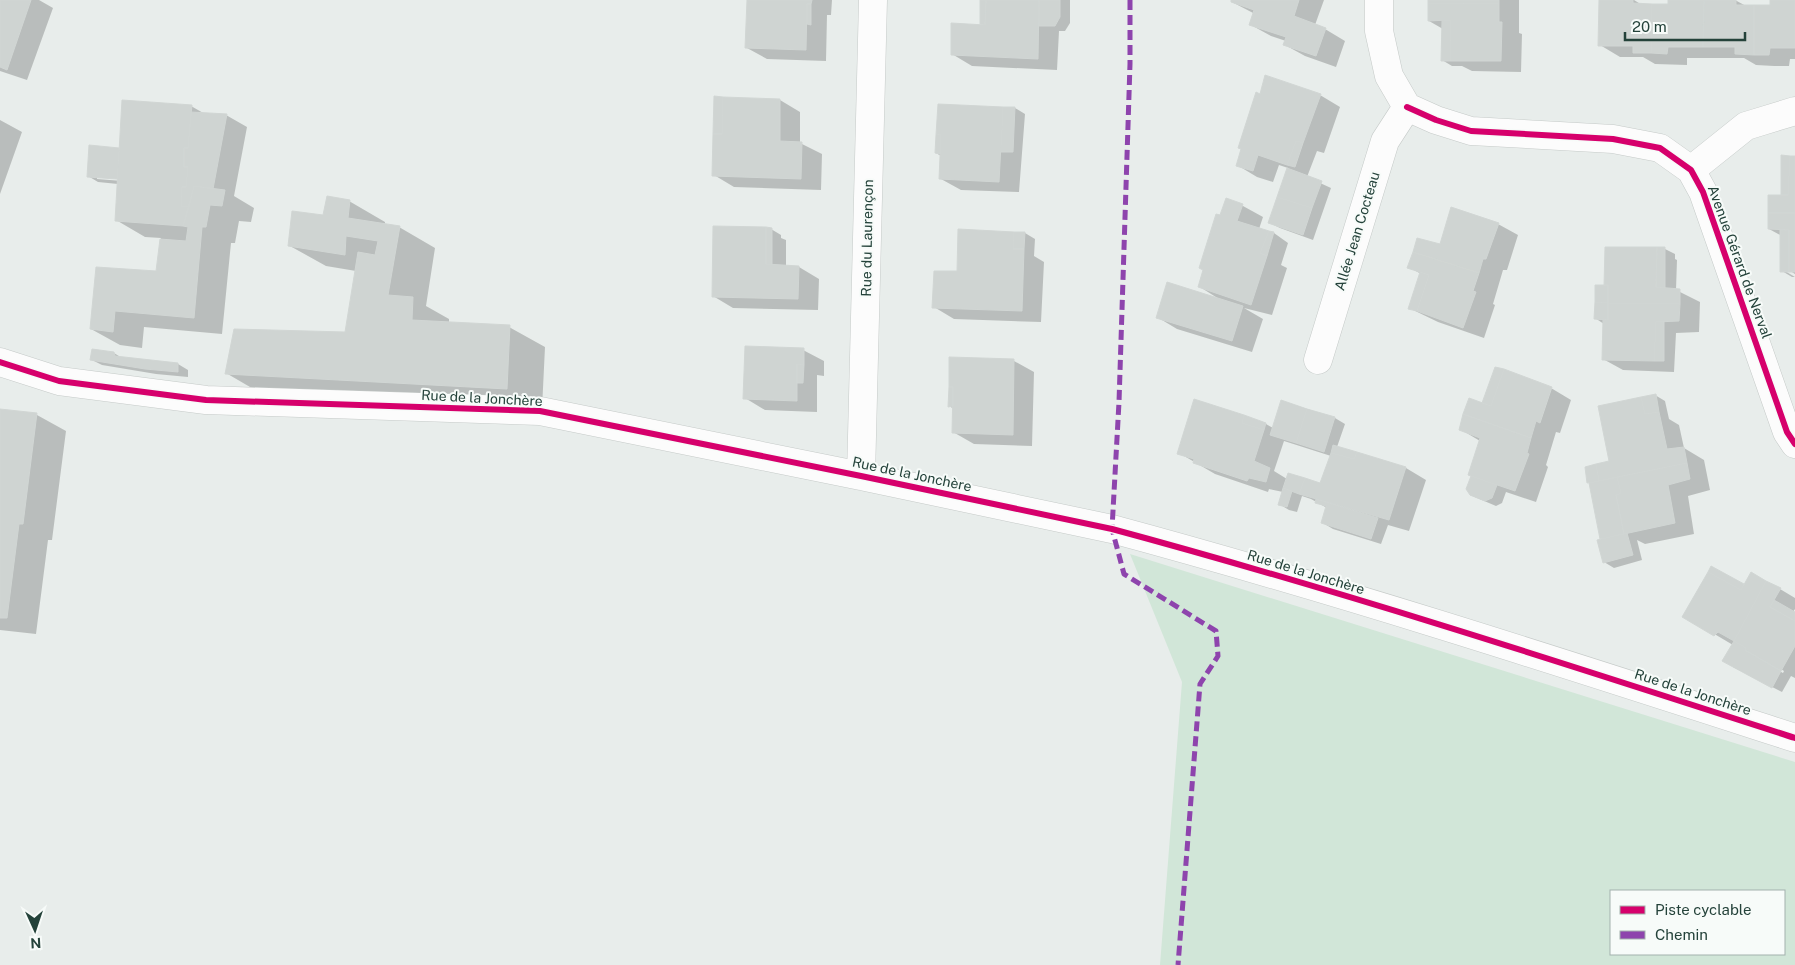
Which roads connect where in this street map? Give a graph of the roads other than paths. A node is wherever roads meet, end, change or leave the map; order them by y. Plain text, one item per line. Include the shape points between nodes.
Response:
1 (874, 0) edge
2 (1379, 0) edge
3 (1407, 106) junction
4 (1795, 111) edge
5 (1691, 170) junction
6 (1318, 360) dead end
7 (0, 362) edge
8 (1795, 444) edge
9 (861, 476) junction
10 (1795, 738) edge

1 - 9 street, Rue du Laurençon
2 - 3 street via 1379,31 1390,76
3 - 5 street, Avenue Gérard de Nerval via 1471,131 1613,139 1660,148
3 - 6 street, Allée Jean Cocteau via 1385,140
4 - 5 street via 1746,126
5 - 8 street, Avenue Gérard de Nerval via 1703,192 1787,432
7 - 9 street, Rue de la Jonchère via 59,381 206,400 540,411
9 - 10 street, Rue de la Jonchère via 1141,537 1293,580

